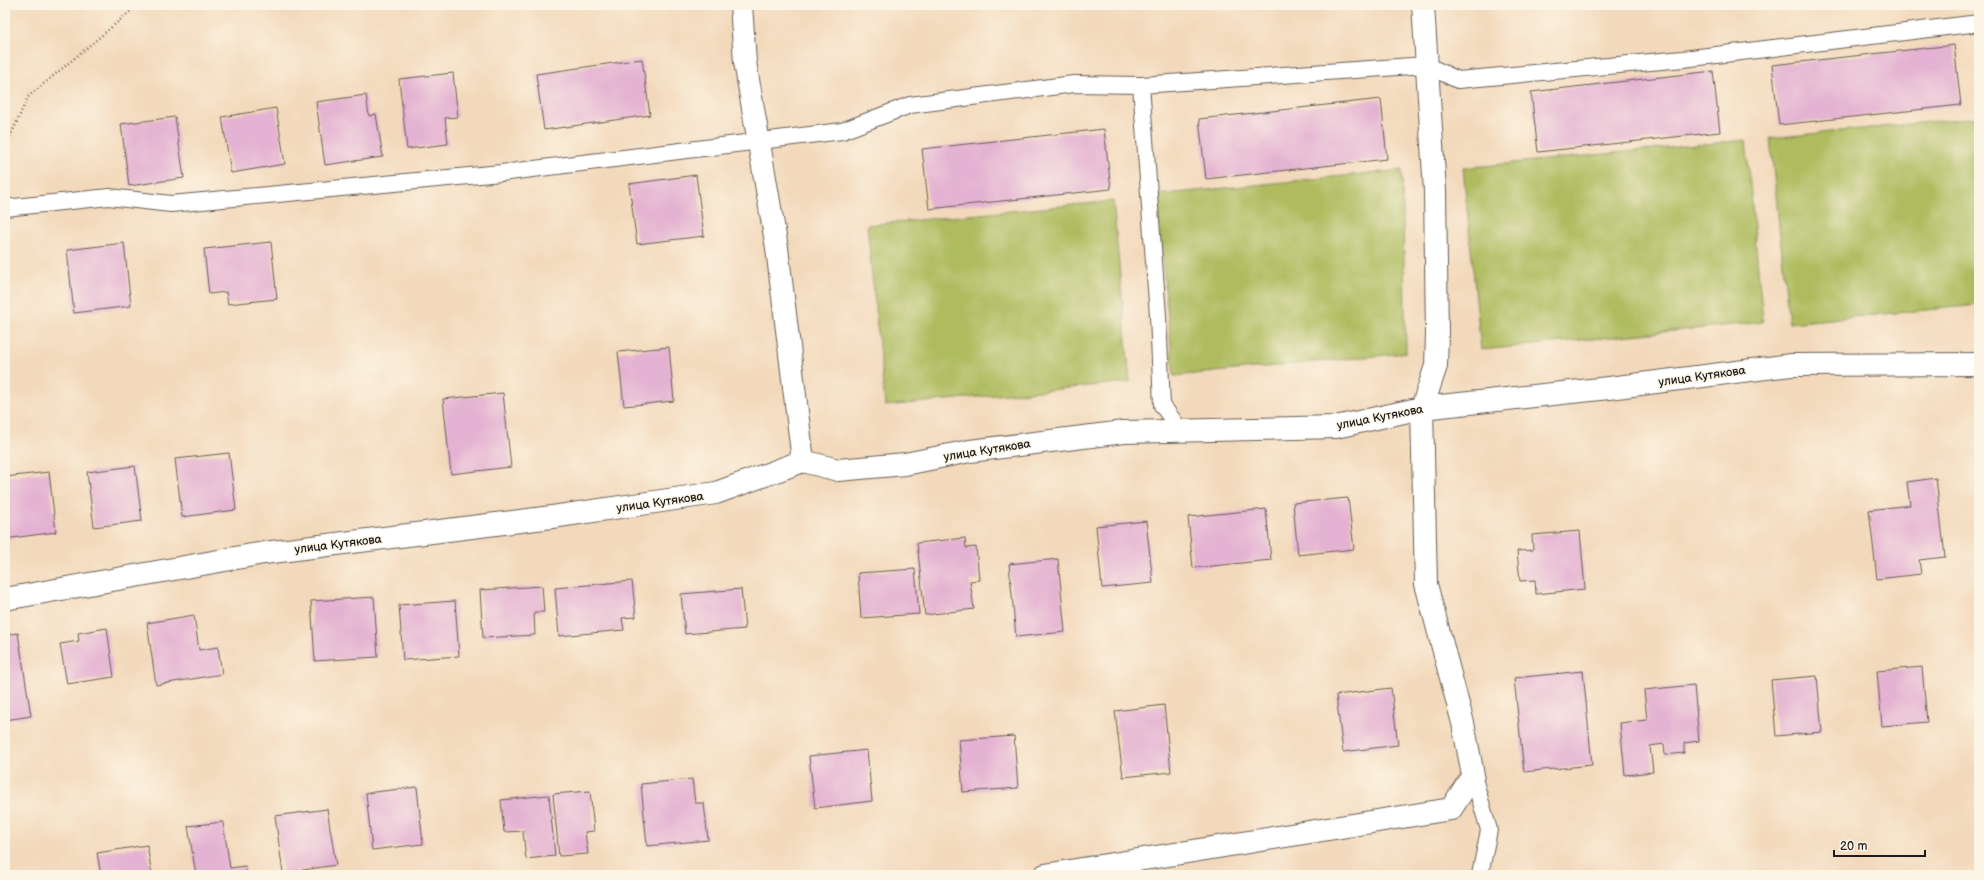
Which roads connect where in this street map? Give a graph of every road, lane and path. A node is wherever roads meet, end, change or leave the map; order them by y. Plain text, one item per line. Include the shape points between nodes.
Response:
1 (138, 5) edge
2 (741, 5) edge
3 (1423, 5) edge
4 (1979, 23) edge
5 (1426, 65) junction
6 (1141, 85) junction
7 (758, 142) junction
8 (5, 148) edge
9 (5, 208) edge
10 (1979, 364) edge
11 (1422, 408) junction
12 (1180, 430) junction
13 (803, 462) junction
14 (5, 599) edge
15 (1473, 776) junction
16 (1045, 875) edge
17 (1480, 875) edge

1 - 8 path via 28,97
2 - 7 street via 746,62
3 - 5 street
4 - 5 lane via 1683,59 1458,80
5 - 6 lane
5 - 11 street via 1435,191 1437,333 1436,366
6 - 7 lane via 1074,84 910,105 842,131
6 - 12 lane via 1162,405
7 - 9 lane via 501,173 171,204 109,197
7 - 13 street via 777,248
10 - 11 street, улица Кутякова via 1791,364 1609,388
11 - 12 street, улица Кутякова via 1336,427
11 - 15 street via 1426,584
12 - 13 street, улица Кутякова via 1124,432 970,452 905,464 838,470
13 - 14 street, улица Кутякова via 716,493 552,517 264,553
15 - 16 street via 1451,809
15 - 17 lane via 1489,830

